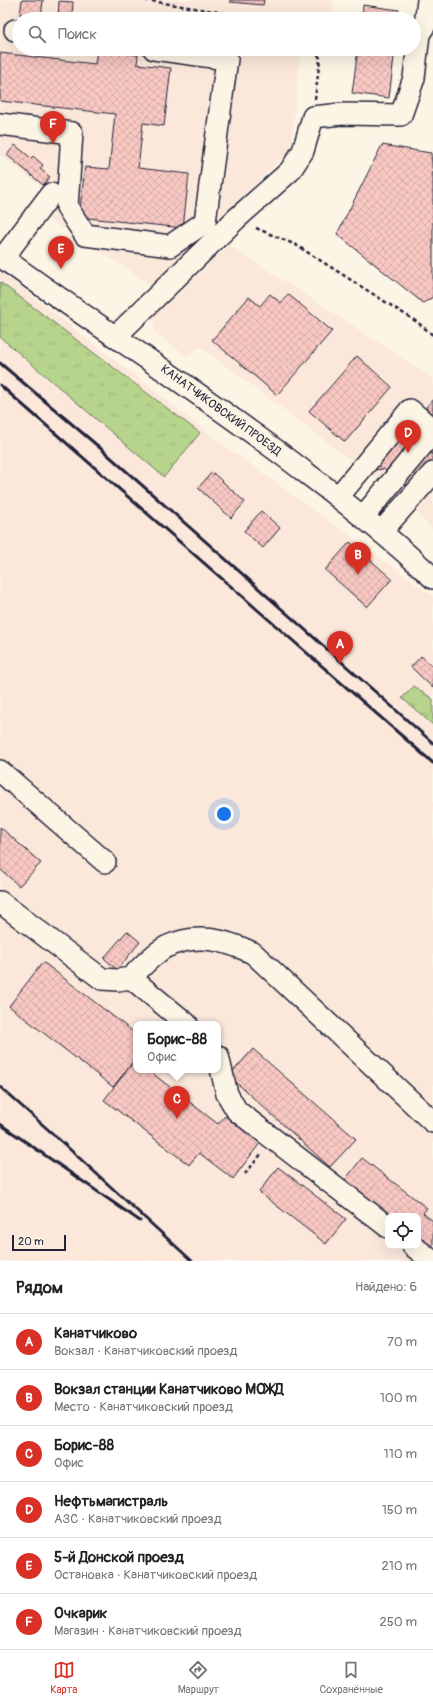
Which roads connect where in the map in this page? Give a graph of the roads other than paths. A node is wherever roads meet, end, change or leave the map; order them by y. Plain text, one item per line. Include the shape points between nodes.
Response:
1 (428, 0) edge
2 (429, 25) edge
3 (421, 32) edge
4 (206, 56) edge
5 (416, 56) edge
6 (0, 124) edge
7 (51, 194) dead end
8 (1, 257) edge
9 (116, 336) junction
10 (433, 431) edge
11 (433, 473) edge
12 (338, 497) junction
13 (363, 517) junction
14 (381, 532) junction
15 (433, 578) edge
16 (0, 772) edge
17 (105, 862) dead end
18 (0, 902) edge
19 (131, 978) junction
20 (183, 1021) edge
21 (221, 1069) edge
22 (433, 1122) edge
23 (385, 1225) edge
24 (417, 1249) edge
25 (432, 1261) edge

1 - 2 street
2 - 3 street
4 - 6 street via 228,59 205,222 170,246 85,235 67,207 72,133
5 - 9 street via 414,78 401,115 342,114 313,117 303,151 290,171 236,219
7 - 8 street
8 - 9 street, КАНАТЧИКОВСКИЙ ПРОЕЗД
9 - 12 street, КАНАТЧИКОВСКИЙ ПРОЕЗД via 242,423
10 - 12 street via 410,410
10 - 13 street
11 - 14 street
12 - 13 street, КАНАТЧИКОВСКИЙ ПРОЕЗД
13 - 14 street, КАНАТЧИКОВСКИЙ ПРОЕЗД
14 - 15 street, КАНАТЧИКОВСКИЙ ПРОЕЗД
16 - 17 street
18 - 19 street via 102,978
19 - 20 street
19 - 22 street via 166,947 190,940 218,940 253,953
21 - 23 street via 227,1094 237,1111
24 - 25 street

